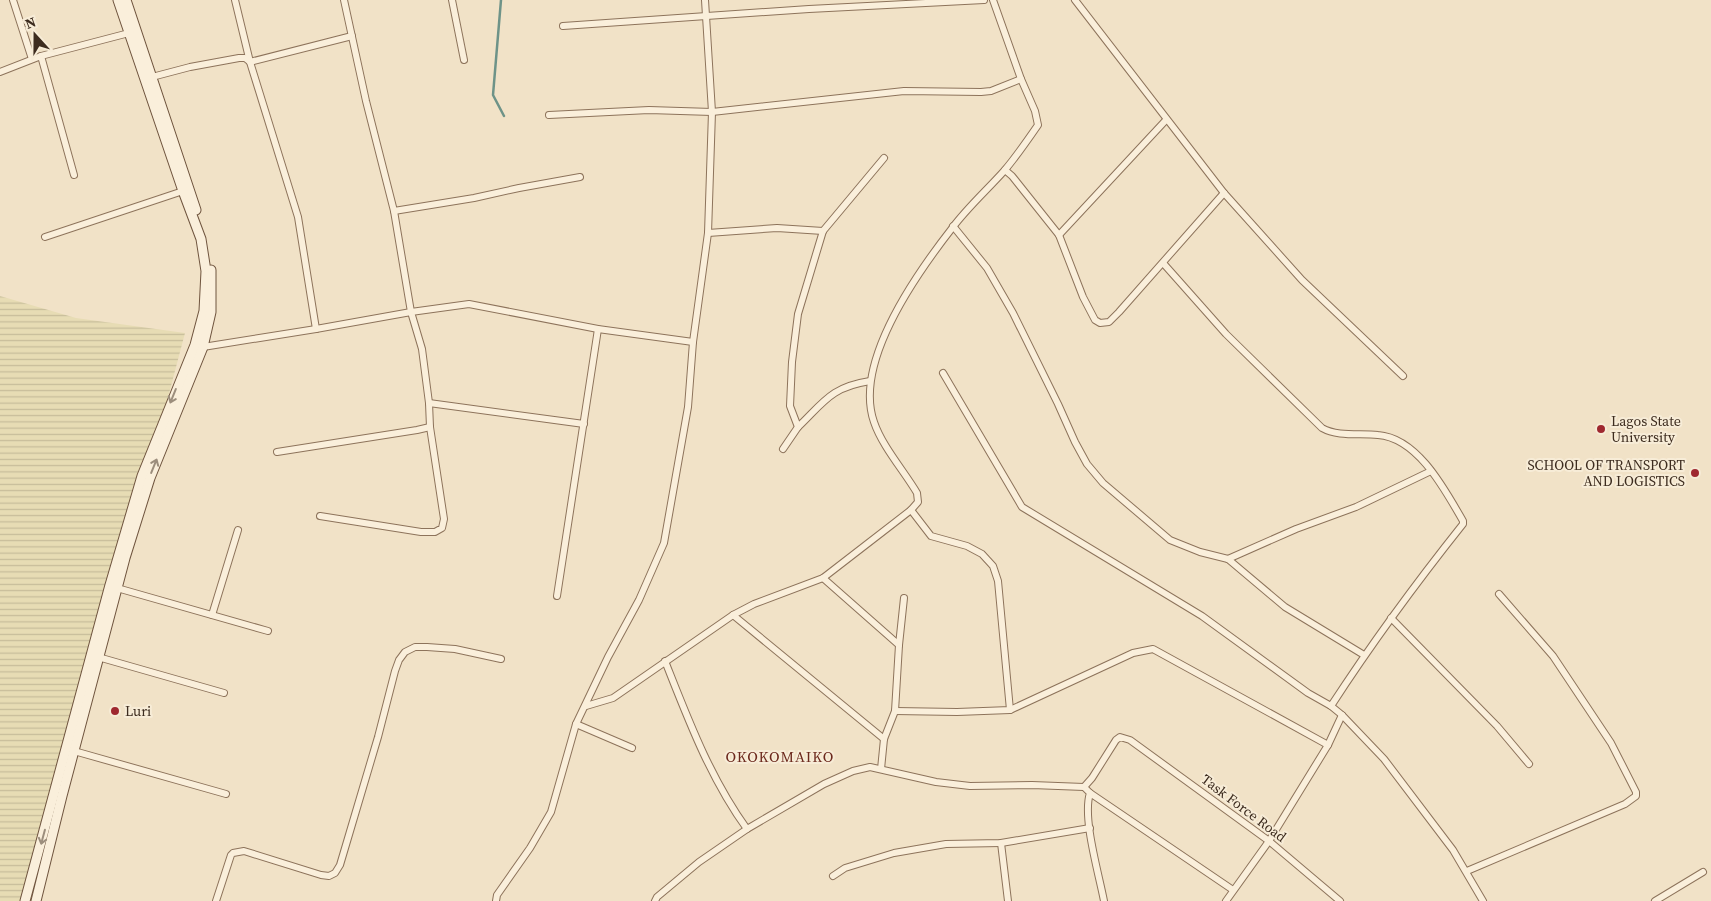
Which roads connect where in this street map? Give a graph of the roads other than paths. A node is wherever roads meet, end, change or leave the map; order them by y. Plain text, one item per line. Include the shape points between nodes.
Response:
1 (13, 0) edge
2 (118, 0) edge
3 (126, 0) edge
4 (235, 0) edge
5 (344, 0) edge
6 (452, 0) edge
7 (705, 0) edge
8 (984, 0) edge
9 (993, 0) edge
10 (1075, 0) edge
11 (706, 17) junction
12 (563, 26) dead end
13 (129, 33) junction
14 (352, 36) junction
15 (42, 56) junction
16 (32, 59) junction
17 (464, 60) dead end
18 (250, 62) junction
19 (0, 72) edge
20 (152, 77) junction
21 (1021, 79) junction
22 (712, 112) junction
23 (549, 116) dead end
24 (1166, 120) junction
25 (884, 158) dead end
26 (1005, 170) junction
27 (74, 175) dead end
28 (580, 177) dead end
29 (183, 191) junction
30 (1224, 193) junction
31 (394, 211) junction
32 (953, 226) junction
33 (823, 231) junction
34 (708, 233) junction
35 (1059, 236) junction
36 (45, 237) dead end
37 (1163, 263) junction
38 (411, 312) junction
39 (316, 329) junction
40 (598, 329) junction
41 (693, 342) junction
42 (203, 347) junction
43 (943, 373) dead end
44 (1404, 376) dead end
45 (870, 381) junction
46 (430, 403) junction
47 (584, 424) junction
48 (430, 427) junction
49 (798, 427) junction
50 (783, 449) dead end
51 (277, 452) dead end
52 (1432, 471) junction
53 (911, 510) junction
54 (320, 516) dead end
55 (238, 530) dead end
56 (1228, 559) junction
57 (823, 578) junction
58 (117, 588) junction
59 (1499, 594) dead end
60 (556, 596) dead end
61 (904, 598) dead end
62 (212, 615) junction
63 (733, 615) junction
64 (1391, 618) junction
65 (268, 631) dead end
66 (899, 645) junction
67 (1364, 655) junction
68 (98, 657) junction
69 (501, 659) dead end
70 (665, 662) junction
71 (224, 693) dead end
72 (586, 706) junction
73 (1331, 706) junction
74 (1010, 710) junction
75 (895, 711) junction
76 (1342, 715) junction
77 (576, 724) junction
78 (884, 739) junction
79 (1328, 745) junction
80 (632, 748) dead end
81 (74, 750) junction
82 (1529, 764) dead end
83 (880, 769) junction
84 (1084, 787) junction
85 (1090, 793) junction
86 (226, 794) dead end
87 (1090, 828) junction
88 (747, 829) junction
89 (1269, 841) junction
90 (1001, 843) junction
91 (1467, 871) junction
92 (1704, 872) dead end
93 (833, 876) dead end
94 (1233, 890) junction
95 (25, 901) edge
96 (36, 901) edge
97 (216, 901) edge
98 (496, 901) edge
99 (655, 901) edge
100 (1008, 901) edge
101 (1104, 901) edge
102 (1226, 901) edge
103 (1340, 901) edge
104 (1483, 901) edge
105 (1655, 901) edge

1 - 16 street
2 - 13 street
3 - 20 street
4 - 18 street
5 - 14 street
6 - 17 street
7 - 11 street
8 - 11 street
9 - 21 street
10 - 24 street
11 - 12 street
11 - 22 street
13 - 15 street
13 - 29 street
14 - 18 street
14 - 31 street
15 - 16 street
15 - 27 street
16 - 19 street
18 - 20 street via 239,58
18 - 39 street via 298,217
20 - 42 street via 206,236 213,285
21 - 22 street via 991,91 904,91
21 - 26 street via 1038,125
22 - 23 street via 649,110
22 - 34 street
24 - 30 street
24 - 35 street
25 - 33 street
26 - 32 street
26 - 35 street
28 - 31 street
29 - 36 street
29 -> 95 street via 204,254 204,311 195,345 142,476
30 - 37 street
30 - 44 street via 1302,280
31 - 38 street
32 - 45 street via 891,322
32 - 56 street via 987,268 1013,313 1087,464 1103,483 1170,540
33 - 34 street via 777,228
33 - 49 street via 798,314 790,406
34 - 41 street
35 - 37 street via 1083,297 1095,320 1100,323 1109,322
37 - 52 street via 1226,334 1322,428 1337,434 1387,435 1410,447
38 - 39 street
38 - 40 street via 469,304
38 - 46 street via 422,349
39 - 42 street
40 - 41 street
40 - 47 street
41 - 72 street via 688,406 664,543
58 -> 42 street via 150,478
43 - 73 street via 1022,507 1202,616
45 - 49 street via 853,384 834,393
45 - 53 street via 874,422 917,493 919,500
46 - 47 street
46 - 48 street
47 - 60 street
48 - 51 street
48 - 54 street via 443,508 442,528 435,532 421,532
49 - 50 street
52 - 56 street via 1356,507
52 - 64 street via 1463,524
53 - 57 street
53 - 74 street via 931,536 967,546 982,554 992,566 998,582
55 - 62 street
56 - 67 street via 1285,607
57 - 63 street
57 - 66 street
58 - 62 street
58 - 68 street
59 - 91 street via 1553,656 1611,743 1636,796 1625,804
61 - 66 street
62 - 65 street
63 - 70 street
63 - 78 street
64 - 67 street
64 - 82 street via 1497,726
66 - 75 street
67 - 73 street
68 - 71 street
68 - 81 street
69 - 97 street via 427,647 415,647 405,652 395,671 344,854 335,873 321,875 244,851 238,852 231,855
70 - 72 street via 613,698
70 - 88 street via 699,746 732,810
72 - 77 street
73 - 76 street
74 - 75 street
74 - 79 street via 1133,654 1153,649
75 - 78 street
76 - 79 street
76 - 91 street via 1384,759
77 - 80 street
77 - 98 street via 551,812
78 - 83 street
79 - 89 street
81 - 86 street
81 - 96 street
83 - 84 street via 970,786
83 - 88 street via 870,767 840,776
84 - 85 street
84 - 89 street, Task Force Road via 1120,737 1130,740
85 - 87 street via 1087,809
85 - 94 street
87 - 90 street
87 - 101 street
88 - 99 street via 699,862
89 - 94 street
89 - 103 street, Task Force Road
90 - 93 street via 946,844 894,853 845,868
90 - 100 street
91 - 104 street
92 - 105 street
94 - 102 street

